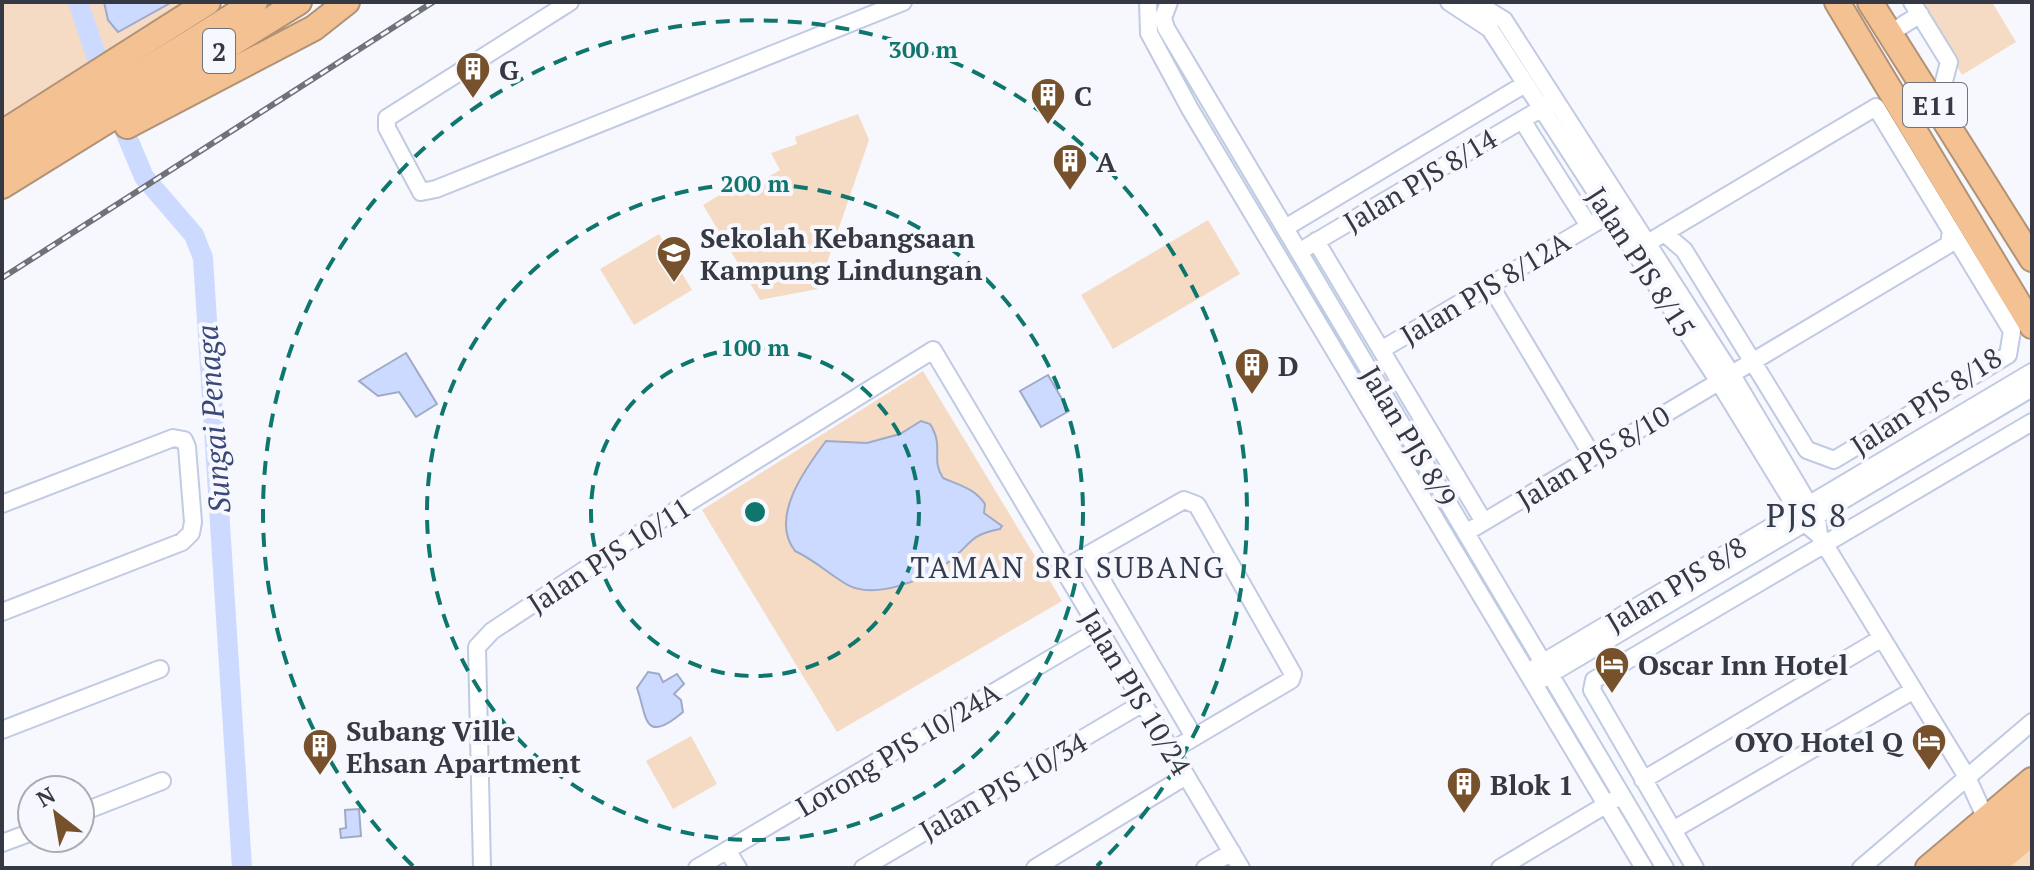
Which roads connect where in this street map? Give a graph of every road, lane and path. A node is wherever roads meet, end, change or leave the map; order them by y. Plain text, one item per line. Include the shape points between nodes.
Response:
1 (208, 2) edge
2 (255, 2) edge
3 (299, 2) edge
4 (347, 2) edge
5 (570, 2) edge
6 (903, 2) edge
7 (1148, 2) edge
8 (1449, 2) edge
9 (1475, 2) edge
10 (1837, 2) edge
11 (1850, 2) edge
12 (1870, 2) edge
13 (1885, 2) edge
14 (1166, 7) edge
15 (1911, 14) edge
16 (1146, 23) junction
17 (1525, 84) junction
18 (1548, 104) junction
19 (62, 108) junction
20 (1522, 120) junction
21 (2, 133) edge
22 (62, 149) junction
23 (1239, 149) junction
24 (1976, 150) junction
25 (2, 160) edge
26 (1220, 160) junction
27 (2, 186) edge
28 (2001, 208) junction
29 (1610, 214) junction
30 (1687, 219) junction
31 (1589, 226) junction
32 (1285, 228) junction
33 (2032, 228) edge
34 (1951, 231) junction
35 (1664, 233) junction
36 (1316, 241) junction
37 (1640, 247) junction
38 (1943, 248) junction
39 (1684, 250) junction
40 (1299, 252) junction
41 (2032, 259) edge
42 (1971, 264) junction
43 (1490, 285) junction
44 (2028, 295) edge
45 (2032, 326) edge
46 (933, 350) joint
47 (1381, 350) junction
48 (1750, 358) junction
49 (2032, 372) edge
50 (1725, 379) junction
51 (2032, 388) edge
52 (2032, 422) edge
53 (1593, 457) junction
54 (2, 504) edge
55 (1484, 522) junction
56 (1813, 523) junction
57 (1467, 532) junction
58 (1087, 555) junction
59 (1063, 569) junction
60 (2, 612) edge
61 (1099, 630) junction
62 (1882, 638) junction
63 (1547, 668) junction
64 (160, 669) dead end
65 (1529, 679) junction
66 (1914, 690) junction
67 (1143, 703) junction
68 (2032, 722) edge
69 (2, 730) edge
70 (1194, 737) junction
71 (1171, 751) junction
72 (1186, 776) junction
73 (1967, 777) junction
74 (1643, 780) junction
75 (2032, 780) edge
76 (162, 781) dead end
77 (1622, 795) junction
78 (2032, 805) edge
79 (1605, 806) junction
80 (96, 807) edge
81 (1661, 811) junction
82 (1986, 819) junction
83 (1640, 825) junction
84 (1673, 830) junction
85 (2032, 833) edge
86 (727, 850) junction
87 (1232, 852) junction
88 (2032, 853) edge
89 (482, 868) edge
90 (697, 868) edge
91 (738, 868) edge
92 (863, 868) edge
93 (1035, 868) edge
94 (1205, 868) edge
95 (1241, 868) edge
96 (1500, 868) edge
97 (1644, 868) edge
98 (1665, 868) edge
99 (1695, 868) edge
100 (1861, 868) edge
101 (1928, 868) edge
102 (1956, 868) edge
103 (1990, 868) edge
104 (2015, 868) edge

1 - 19 highway
2 - 19 highway, 2 via 149,67
3 - 22 highway, 2
4 - 22 highway via 314,28 83,148
5 - 6 street via 387,118 417,187 439,193
7 - 16 street, Jalan PJS 8/9
8 - 17 street, Jalan PJS 8/15 via 1490,29
9 - 18 street, Jalan PJS 8/15 via 1504,20
10 - 45 highway
11 - 44 highway, E11
12 - 28 highway, E11
13 - 15 highway
14 - 16 street
14 - 23 street, Jalan PJS 8/9 via 1166,28
15 - 24 highway via 1941,93
16 - 26 street, Jalan PJS 8/9
17 - 18 street, Jalan PJS 8/15
17 - 32 street
18 - 20 street, Jalan PJS 8/14
18 - 29 street, Jalan PJS 8/15
18 - 37 street, Jalan PJS 8/15
19 - 21 highway
19 - 25 highway, 2
20 - 31 street, Jalan PJS 8/12A
20 - 36 street, Jalan PJS 8/14
22 - 27 highway, 2
23 - 26 street
23 - 32 street, Jalan PJS 8/9
24 - 28 highway
24 - 33 highway via 1990,161
26 - 65 street, Jalan PJS 8/9
28 - 41 highway, E11
29 - 31 street, Jalan PJS 8/12A
29 - 37 street, Jalan PJS 8/15
30 - 34 street, Jalan PJS 8/18 via 1876,107
30 - 35 street, Jalan PJS 8/18
30 - 39 street
31 - 43 street, Jalan PJS 8/12A
32 - 40 street, Jalan PJS 8/9
34 - 38 street
34 - 42 street, Jalan PJS 8/18
35 - 37 street, Jalan PJS 8/18
35 - 39 street, Jalan PJS 8/18
36 - 40 street, Jalan PJS 8/14
36 - 47 street
37 - 50 street, Jalan PJS 8/15
38 - 42 street, Jalan PJS 8/18
38 - 48 street
39 - 48 street, Jalan PJS 8/18
40 - 57 street, Jalan PJS 8/9
42 - 48 street, Jalan PJS 8/18 via 2012,331 2008,355 1834,460 1807,450
43 - 47 street, Jalan PJS 8/12A
43 - 53 street
46 - 59 street, Jalan PJS 10/24
46 - 89 street, Jalan PJS 10/11 via 654,524 492,631 477,647
47 - 55 street
48 - 50 street
49 - 56 street, Jalan PJS 8/8
50 - 53 street, Jalan PJS 8/10
50 - 56 street, Jalan PJS 8/15
51 - 56 street, Jalan PJS 8/8
52 - 56 street
53 - 55 street, Jalan PJS 8/10
54 - 60 street via 173,438 184,440 191,470 191,533 182,542
55 - 57 street, Jalan PJS 8/10
56 - 62 street, Jalan PJS 8/15
56 - 63 street, Jalan PJS 8/8
56 - 74 street via 1594,680
57 - 63 street, Jalan PJS 8/9
58 - 59 street
58 - 70 street
58 - 70 street via 1184,500 1197,505 1293,674
59 - 61 street, Jalan PJS 10/24
61 - 67 street, Jalan PJS 10/24
61 - 86 street, Lorong PJS 10/24A
62 - 66 street, Jalan PJS 8/15
62 - 74 street
63 - 65 street, Jalan PJS 8/8
63 - 77 street, Jalan PJS 8/9
64 - 69 street
65 - 79 street, Jalan PJS 8/9
66 - 73 street, Jalan PJS 8/15
66 - 84 street
67 - 71 street, Jalan PJS 10/24
67 - 92 street, Jalan PJS 10/34
68 - 73 street
70 - 71 street
71 - 72 street, Jalan PJS 10/24
72 - 87 street, Jalan PJS 10/24
72 - 93 street
73 - 82 street, Jalan PJS 8/15
73 - 100 street
74 - 81 street
75 - 82 highway
76 - 80 street
77 - 79 street
77 - 83 street, Jalan PJS 8/9
78 - 102 highway
79 - 96 street
79 - 97 street, Jalan PJS 8/9
81 - 83 street
81 - 84 street
82 - 101 highway
83 - 98 street, Jalan PJS 8/9
84 - 99 street
85 - 103 highway
86 - 90 street, Lorong PJS 10/24A
86 - 91 street
87 - 94 street
87 - 95 street, Jalan PJS 10/24
88 - 104 main road

